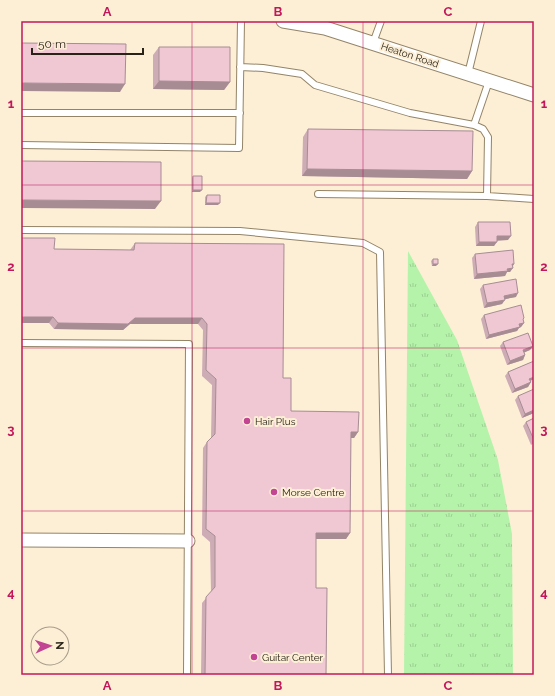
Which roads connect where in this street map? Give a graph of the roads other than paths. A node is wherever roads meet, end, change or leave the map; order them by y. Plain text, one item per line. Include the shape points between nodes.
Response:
1 (241, 21) edge
2 (283, 21) edge
3 (381, 21) edge
4 (482, 21) edge
5 (373, 43) junction
6 (240, 66) junction
7 (468, 74) junction
8 (490, 81) junction
9 (534, 95) edge
10 (21, 113) edge
11 (240, 113) junction
12 (474, 125) junction
13 (21, 145) edge
14 (318, 194) dead end
15 (487, 196) junction
16 (534, 199) edge
17 (21, 230) edge
18 (21, 343) edge
19 (21, 540) edge
20 (188, 541) junction
21 (187, 675) edge
22 (388, 675) edge

1 - 6 lane
2 - 5 street, Heaton Road via 325,28
3 - 5 lane
4 - 7 lane
5 - 7 street, Heaton Road
6 - 11 lane
6 - 12 lane via 302,74 315,86 410,113
7 - 8 street, Heaton Road
8 - 9 street, Heaton Road
8 - 12 lane
10 - 11 lane
11 - 13 lane via 239,148
12 - 15 lane via 483,129 488,137
14 - 15 lane
15 - 16 lane
17 - 22 lane via 240,231 363,243 380,252
18 - 20 lane via 189,344
19 - 20 street
20 - 21 lane

